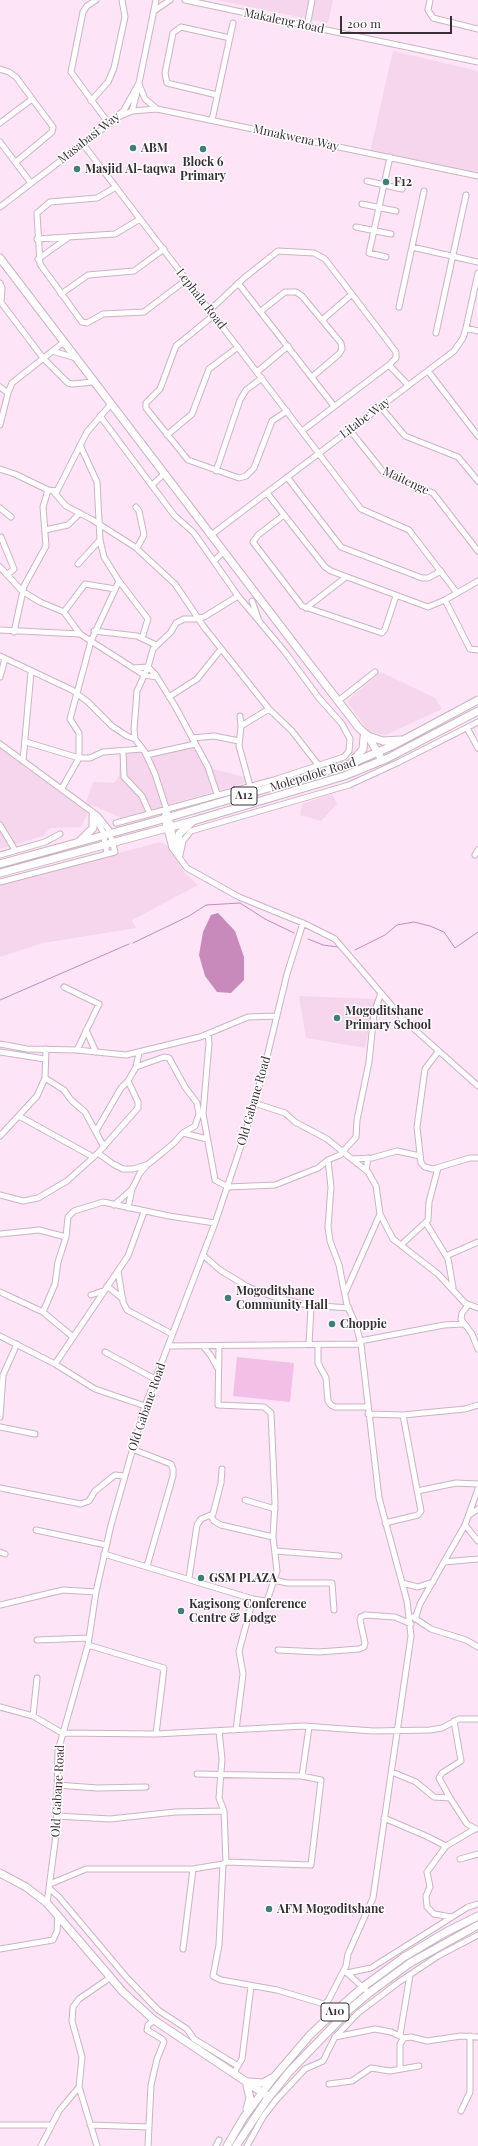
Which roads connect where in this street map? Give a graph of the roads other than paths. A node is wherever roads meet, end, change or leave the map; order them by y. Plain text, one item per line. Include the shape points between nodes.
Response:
1 (96, 0) edge
2 (122, 0) edge
3 (152, 0) edge
4 (156, 0) edge
5 (170, 0) edge
6 (184, 0) edge
7 (312, 0) edge
8 (430, 0) edge
9 (154, 11) junction
10 (233, 23) dead end
11 (307, 26) junction
12 (478, 29) edge
13 (230, 38) junction
14 (478, 62) edge
15 (0, 69) edge
16 (139, 83) junction
17 (217, 95) junction
18 (32, 99) junction
19 (91, 101) junction
20 (157, 109) junction
21 (132, 111) junction
22 (116, 118) junction
23 (212, 120) junction
24 (0, 123) edge
25 (109, 124) junction
26 (0, 142) edge
27 (83, 144) junction
28 (2, 149) edge
29 (390, 157) junction
30 (16, 162) junction
31 (478, 176) edge
32 (367, 181) dead end
33 (31, 183) junction
34 (384, 185) junction
35 (116, 187) junction
36 (402, 189) dead end
37 (424, 191) dead end
38 (466, 195) dead end
39 (362, 204) dead end
40 (0, 207) edge
41 (379, 208) junction
42 (396, 211) dead end
43 (140, 219) junction
44 (356, 227) dead end
45 (374, 231) junction
46 (391, 234) dead end
47 (70, 237) junction
48 (38, 239) junction
49 (412, 247) junction
50 (164, 249) junction
51 (453, 256) junction
52 (386, 257) dead end
53 (0, 258) edge
54 (38, 259) junction
55 (478, 262) edge
56 (478, 274) edge
57 (186, 280) junction
58 (0, 283) edge
59 (238, 283) junction
60 (476, 290) edge
61 (61, 294) junction
62 (351, 295) junction
63 (1, 303) edge
64 (399, 308) dead end
65 (261, 310) junction
66 (212, 313) junction
67 (322, 320) junction
68 (466, 328) junction
69 (478, 330) edge
70 (436, 334) dead end
71 (64, 342) junction
72 (288, 346) junction
73 (238, 347) junction
74 (52, 351) junction
75 (43, 358) junction
76 (76, 358) junction
77 (390, 365) junction
78 (428, 371) junction
79 (257, 372) junction
80 (312, 377) junction
81 (262, 378) junction
82 (94, 382) junction
83 (408, 386) junction
84 (0, 387) edge
85 (8, 393) junction
86 (111, 404) junction
87 (334, 406) junction
88 (380, 406) junction
89 (287, 411) junction
90 (100, 416) junction
91 (0, 425) edge
92 (349, 429) junction
93 (302, 431) junction
94 (167, 434) junction
95 (478, 436) edge
96 (80, 445) junction
97 (319, 454) junction
98 (0, 469) edge
99 (216, 471) junction
100 (164, 474) junction
101 (287, 477) junction
102 (478, 482) edge
103 (152, 485) junction
104 (50, 491) junction
105 (267, 493) junction
106 (136, 507) dead end
107 (0, 508) edge
108 (80, 513) junction
109 (284, 515) junction
110 (11, 517) dead end
111 (101, 525) junction
112 (45, 530) junction
113 (211, 535) junction
114 (1, 537) dead end
115 (100, 540) junction
116 (137, 548) junction
117 (224, 551) junction
118 (478, 551) edge
119 (214, 561) junction
120 (78, 564) dead end
121 (0, 567) edge
122 (441, 571) junction
123 (7, 575) junction
124 (346, 577) junction
125 (119, 581) junction
126 (478, 581) edge
127 (115, 590) junction
128 (22, 591) junction
129 (457, 593) junction
130 (238, 596) junction
131 (396, 596) junction
132 (255, 598) junction
133 (445, 600) junction
134 (247, 606) junction
135 (306, 608) junction
136 (64, 612) junction
137 (198, 619) junction
138 (259, 622) junction
139 (0, 630) edge
140 (94, 631) junction
141 (14, 632) junction
142 (80, 634) junction
143 (142, 638) junction
144 (91, 641) junction
145 (156, 645) junction
146 (222, 648) junction
147 (478, 650) edge
148 (2, 658) edge
149 (148, 667) junction
150 (133, 668) junction
151 (31, 672) junction
152 (375, 672) dead end
153 (144, 675) junction
154 (0, 677) edge
155 (157, 677) junction
156 (78, 694) junction
157 (169, 697) junction
158 (478, 700) edge
159 (338, 701) junction
160 (269, 709) junction
161 (478, 711) edge
162 (240, 716) dead end
163 (478, 722) edge
164 (241, 726) junction
165 (466, 728) junction
166 (366, 737) junction
167 (192, 738) junction
168 (135, 739) junction
169 (404, 740) junction
170 (239, 741) junction
171 (26, 742) junction
172 (195, 744) junction
173 (1, 747) edge
174 (478, 748) edge
175 (142, 749) junction
176 (123, 751) junction
177 (376, 754) junction
178 (146, 755) junction
179 (79, 758) junction
180 (23, 761) junction
181 (380, 762) junction
182 (350, 764) junction
183 (319, 766) junction
184 (274, 780) junction
185 (282, 785) junction
186 (250, 786) junction
187 (62, 788) junction
188 (217, 794) junction
189 (262, 801) junction
190 (89, 808) junction
191 (265, 809) junction
192 (150, 814) junction
193 (166, 814) junction
194 (93, 815) junction
195 (193, 821) junction
196 (116, 823) dead end
197 (0, 824) edge
198 (168, 827) junction
199 (60, 834) dead end
200 (107, 835) junction
201 (78, 842) junction
202 (109, 844) junction
203 (15, 850) junction
204 (478, 850) edge
205 (107, 854) junction
206 (0, 855) edge
207 (475, 855) dead end
208 (177, 856) junction
209 (0, 864) edge
210 (0, 873) edge
211 (0, 882) edge
212 (303, 924) junction
213 (64, 987) dead end
214 (381, 993) junction
215 (276, 1016) junction
216 (86, 1030) junction
217 (208, 1034) junction
218 (0, 1044) edge
219 (160, 1047) junction
220 (27, 1049) junction
221 (46, 1049) junction
222 (77, 1050) junction
223 (0, 1052) edge
224 (96, 1052) junction
225 (438, 1052) junction
226 (139, 1053) junction
227 (26, 1056) junction
228 (164, 1056) junction
229 (46, 1059) junction
230 (136, 1067) junction
231 (45, 1078) junction
232 (128, 1081) junction
233 (478, 1086) edge
234 (205, 1094) junction
235 (193, 1097) junction
236 (254, 1103) junction
237 (201, 1114) junction
238 (19, 1116) junction
239 (96, 1131) junction
240 (183, 1133) junction
241 (0, 1136) edge
242 (207, 1139) junction
243 (104, 1147) junction
244 (343, 1152) junction
245 (98, 1153) junction
246 (420, 1156) junction
247 (92, 1157) junction
248 (368, 1158) junction
249 (478, 1158) edge
250 (352, 1159) junction
251 (328, 1160) junction
252 (147, 1165) junction
253 (438, 1168) junction
254 (129, 1169) junction
255 (366, 1170) junction
256 (135, 1181) junction
257 (228, 1187) junction
258 (132, 1189) junction
259 (0, 1195) edge
260 (114, 1205) junction
261 (128, 1208) junction
262 (144, 1212) junction
263 (380, 1214) junction
264 (215, 1223) junction
265 (426, 1223) junction
266 (0, 1234) edge
267 (66, 1236) junction
268 (478, 1242) edge
269 (401, 1245) junction
270 (203, 1255) junction
271 (446, 1256) junction
272 (118, 1271) junction
273 (106, 1288) junction
274 (453, 1288) junction
275 (346, 1290) junction
276 (0, 1292) edge
277 (91, 1296) dead end
278 (123, 1299) junction
279 (468, 1305) junction
280 (311, 1307) dead end
281 (349, 1308) junction
282 (478, 1308) edge
283 (43, 1312) junction
284 (464, 1324) junction
285 (172, 1334) junction
286 (0, 1336) edge
287 (73, 1337) junction
288 (360, 1343) junction
289 (17, 1344) junction
290 (309, 1345) junction
291 (318, 1345) junction
292 (168, 1346) junction
293 (203, 1346) junction
294 (219, 1346) junction
295 (478, 1349) edge
296 (105, 1352) dead end
297 (55, 1364) junction
298 (218, 1372) junction
299 (155, 1379) junction
300 (1, 1383) edge
301 (478, 1405) edge
302 (145, 1406) junction
303 (367, 1407) junction
304 (368, 1414) junction
305 (403, 1415) junction
306 (0, 1417) edge
307 (0, 1427) edge
308 (35, 1434) dead end
309 (132, 1449) junction
310 (222, 1469) dead end
311 (124, 1476) junction
312 (478, 1484) edge
313 (0, 1488) edge
314 (478, 1489) edge
315 (417, 1491) junction
316 (245, 1500) dead end
317 (275, 1509) junction
318 (478, 1509) edge
319 (211, 1516) junction
320 (468, 1517) junction
321 (386, 1523) junction
322 (465, 1525) junction
323 (36, 1530) dead end
324 (273, 1537) junction
325 (478, 1541) edge
326 (106, 1545) junction
327 (276, 1551) junction
328 (104, 1554) junction
329 (339, 1556) dead end
330 (478, 1559) edge
331 (444, 1562) junction
332 (147, 1566) junction
333 (189, 1578) junction
334 (274, 1580) junction
335 (434, 1582) junction
336 (402, 1583) junction
337 (96, 1592) junction
338 (253, 1599) junction
339 (0, 1605) edge
340 (334, 1610) dead end
341 (409, 1614) junction
342 (415, 1619) junction
343 (410, 1624) junction
344 (89, 1638) junction
345 (37, 1640) dead end
346 (88, 1645) junction
347 (478, 1647) edge
348 (278, 1650) dead end
349 (36, 1678) dead end
350 (0, 1707) edge
351 (32, 1716) junction
352 (478, 1719) edge
353 (454, 1721) junction
354 (309, 1727) junction
355 (236, 1730) junction
356 (396, 1730) junction
357 (218, 1731) junction
358 (62, 1733) junction
359 (156, 1734) junction
360 (392, 1772) junction
361 (198, 1774) dead end
362 (221, 1774) junction
363 (302, 1776) junction
364 (57, 1785) junction
365 (146, 1787) dead end
366 (450, 1798) junction
367 (224, 1811) junction
368 (57, 1816) junction
369 (384, 1818) junction
370 (477, 1830) edge
371 (446, 1846) junction
372 (478, 1854) edge
373 (460, 1859) dead end
374 (224, 1863) junction
375 (193, 1869) junction
376 (0, 1873) edge
377 (50, 1886) junction
378 (47, 1903) junction
379 (478, 1904) edge
380 (58, 1916) junction
381 (478, 1916) edge
382 (451, 1917) junction
383 (478, 1925) edge
384 (478, 1934) edge
385 (183, 1949) dead end
386 (0, 1950) edge
387 (345, 1971) junction
388 (410, 1975) junction
389 (112, 1978) junction
390 (250, 1986) junction
391 (363, 1987) junction
392 (369, 1993) junction
393 (154, 2020) junction
394 (470, 2036) junction
395 (335, 2037) junction
396 (402, 2037) junction
397 (478, 2037) edge
398 (238, 2066) junction
399 (419, 2066) dead end
400 (400, 2069) junction
401 (235, 2075) junction
402 (274, 2077) junction
403 (246, 2082) junction
404 (329, 2084) dead end
405 (79, 2087) junction
406 (261, 2094) junction
407 (267, 2099) junction
408 (461, 2111) dead end
409 (244, 2117) junction
410 (0, 2125) edge
411 (51, 2125) junction
412 (90, 2125) junction
413 (149, 2127) junction
414 (219, 2140) dead end
415 (41, 2146) edge
416 (97, 2146) edge
417 (148, 2146) edge
418 (216, 2146) edge
419 (227, 2146) edge
420 (236, 2146) edge
421 (247, 2146) edge

1 - 19 street via 83,12 71,69
2 - 19 street via 125,17 114,68 108,82
3 - 9 street, Masabasi Way
4 - 9 street
5 - 9 street
6 - 11 street, Makaleng Road
7 - 11 street
8 - 12 street via 428,10 433,18
9 - 16 street, Masabasi Way
10 - 13 street
11 - 14 street, Makaleng Road
13 - 17 street
13 - 17 street via 181,27 174,33 165,73 167,83
15 - 18 street via 16,78
16 - 20 street via 145,99
16 - 21 street
16 - 22 street, Masabasi Way
17 - 23 street
18 - 24 street
18 - 30 street via 53,129
19 - 25 street
20 - 21 street, Mmakwena Way
20 - 23 street, Mmakwena Way
21 - 22 street, Mmakwena Way
22 - 25 street, Masabasi Way
23 - 29 street, Mmakwena Way
25 - 27 street, Masabasi Way
26 - 28 street
27 - 33 street, Masabasi Way
27 - 35 street, Lephala Road
28 - 30 street
29 - 31 street, Mmakwena Way
29 - 34 street
30 - 33 street
32 - 34 street
33 - 40 street, Masabasi Way
34 - 36 street
34 - 41 street
35 - 43 street, Lephala Road
35 - 48 street via 97,198 52,201 47,204 37,213
37 - 49 street
38 - 51 street
39 - 41 street
41 - 42 street
41 - 45 street
43 - 47 street via 115,234
43 - 50 street, Lephala Road
44 - 45 street
45 - 46 street
45 - 52 street via 369,253
47 - 48 street
47 - 54 street
48 - 54 street
49 - 51 street
49 - 64 street
50 - 57 street, Lephala Road
50 - 61 street via 134,271 88,275
51 - 55 street
51 - 70 street
53 - 71 main road
54 - 61 street
56 - 60 street, Litabe Way
57 - 61 street via 144,312 103,314 87,323 82,322
57 - 66 street, Lephala Road
58 - 63 street
59 - 62 street via 278,251 314,253 325,259
59 - 65 street
59 - 66 street
60 - 68 street, Litabe Way
62 - 67 street
62 - 77 street via 396,352 396,358
63 - 75 street
65 - 67 street via 285,292 291,291 302,296
65 - 72 street
66 - 73 street, Lephala Road
66 - 94 street via 176,346 160,389 146,402 146,408
67 - 80 street via 341,343 342,349
68 - 69 street
68 - 78 street, Litabe Way via 454,351
71 - 74 street
71 - 76 main road
72 - 79 street
72 - 80 street
73 - 79 street, Lephala Road
73 - 94 street via 209,369 192,414
74 - 75 street
74 - 76 street
75 - 82 street via 70,384
75 - 85 street via 12,384
76 - 82 main road
77 - 83 street
77 - 87 street
78 - 83 street, Litabe Way
78 - 95 street
79 - 81 street, Lephala Road
80 - 87 street
81 - 89 street, Lephala Road
81 - 99 street via 242,395
82 - 86 main road
83 - 88 street, Litabe Way
84 - 85 street
85 - 91 street
86 - 90 street
86 - 100 main road
87 - 93 street
88 - 92 street, Litabe Way
88 - 102 street via 405,436 458,457
89 - 93 street, Lephala Road
89 - 99 street via 272,421 257,463 250,472 238,478
90 - 96 street
90 - 103 street
92 - 97 street, Litabe Way
92 - 118 street, Maitenge via 384,473 433,493
93 - 97 street, Lephala Road
94 - 99 street via 188,460
96 - 104 street via 57,491
96 - 111 street via 97,482
97 - 101 street, Litabe Way
97 - 122 street, Lephala Road via 361,509 409,530
98 - 104 street
100 - 103 street
100 - 113 main road
101 - 105 street, Litabe Way
101 - 122 street via 341,547 422,578 428,578
103 - 119 street via 179,521 194,533
104 - 108 street via 66,506
104 - 112 street via 43,507
105 - 109 street
105 - 113 street, Litabe Way
106 - 116 street via 144,535
107 - 110 street
108 - 111 street
108 - 112 street via 68,525
109 - 124 street via 325,567
109 - 135 street via 253,542 298,603
111 - 115 street
111 - 116 street
112 - 128 street via 46,546
113 - 117 main road
114 - 123 street via 14,569
115 - 120 street
115 - 125 street via 105,560
116 - 137 street via 179,589
117 - 119 street
117 - 132 main road
119 - 130 street
121 - 123 street
122 - 129 street, Lephala Road
123 - 128 street
124 - 131 street
124 - 135 street
125 - 127 street
125 - 143 street via 148,619
126 - 129 street
127 - 136 street via 85,584
127 - 140 street
128 - 136 street
128 - 141 street
129 - 133 street
130 - 134 street
130 - 137 street
131 - 133 street via 428,607
131 - 135 street via 382,633
132 - 134 street
132 - 138 street
132 - 159 main road
133 - 147 street via 470,649
134 - 138 street
136 - 142 street
137 - 145 street via 184,619 176,623 171,632
137 - 146 street
138 - 183 street via 342,724 348,735 347,754
139 - 141 street
140 - 143 street
140 - 144 street
141 - 142 street
142 - 144 street
143 - 145 street
144 - 150 street
144 - 156 street
145 - 149 street via 151,652
146 - 157 street via 197,679
146 - 160 street
148 - 151 street
148 - 154 street
149 - 150 street
149 - 153 street
149 - 155 street
150 - 153 street
151 - 156 street
151 - 171 street
152 - 159 street
153 - 155 street
153 - 168 street via 137,691
155 - 157 street
156 - 168 street via 107,722
156 - 179 street via 70,719 79,733
157 - 167 street
158 - 169 main road, Molepolole Road / A12
159 - 166 main road
160 - 164 street
160 - 183 street via 292,731
161 - 181 main road, Molepolole Road / A12
162 - 164 street
163 - 165 street
164 - 170 street
165 - 174 street
165 - 191 street via 349,785
166 - 169 main road via 388,741
166 - 177 main road
166 - 182 main road via 363,749
167 - 170 street via 214,736
167 - 172 street
168 - 175 street
169 - 177 main road, Molepolole Road / A12
170 - 186 street
171 - 179 street
171 - 180 street
172 - 178 street
172 - 188 street via 208,767
173 - 180 street
175 - 176 street
175 - 178 street
176 - 179 street via 103,752 90,758
176 - 192 street via 124,778 142,796
177 - 181 main road
177 - 182 main road, Molepolole Road / A12
178 - 193 street via 155,774
179 - 187 street
180 - 187 street
181 - 189 main road, Molepolole Road / A12 via 313,787
182 - 185 main road, Molepolole Road / A12
183 - 184 street
184 - 185 main road
184 - 186 street
185 - 193 main road, Molepolole Road / A12
186 - 188 street
187 - 190 street
188 - 193 street
189 - 191 street
189 - 195 main road, Molepolole Road / A12
190 - 194 street
190 - 200 street via 101,820
191 - 208 street via 191,831 183,841
192 - 193 street
192 - 196 street
193 - 198 street
193 - 200 main road, Molepolole Road / A12
194 - 200 street
194 - 201 main road via 93,828
195 - 198 main road, Molepolole Road / A12
195 - 208 main road via 179,834
197 - 203 street
198 - 202 main road, Molepolole Road / A12
198 - 208 street
199 - 203 street via 45,842
200 - 201 main road, Molepolole Road / A12
200 - 202 street
201 - 209 main road, Molepolole Road / A12
202 - 205 street
202 - 205 street via 115,852
202 - 210 main road, Molepolole Road / A12
203 - 206 street
204 - 207 street
205 - 211 street
208 - 212 street via 186,868 198,876 239,897
212 - 214 street via 335,939
212 - 215 street, Old Gabane Road
213 - 216 street via 99,1004
214 - 225 street via 404,1020
214 - 244 street via 374,1013 369,1062 356,1137
215 - 217 street via 248,1017
215 - 236 street, Old Gabane Road
216 - 222 street
216 - 224 street
217 - 219 street
217 - 234 street
218 - 220 street
219 - 226 street
219 - 228 street
220 - 221 street
220 - 227 street
221 - 222 street
221 - 229 street
222 - 224 street
223 - 227 street
224 - 226 street via 122,1055
225 - 233 street
225 - 246 street via 425,1069 417,1122
226 - 230 street
227 - 229 street
228 - 230 street
228 - 235 street via 173,1062 182,1083
229 - 231 street
230 - 232 street
231 - 238 street via 35,1100
231 - 239 street via 64,1090 85,1112
232 - 239 street
232 - 243 street via 139,1105
234 - 235 street via 200,1098
234 - 237 street
235 - 237 street
236 - 244 street via 280,1110
236 - 257 street, Old Gabane Road
237 - 240 street via 195,1126
237 - 242 street
238 - 241 street
238 - 247 street
239 - 243 street
240 - 242 street
240 - 252 street
242 - 257 street via 215,1180
243 - 245 street
244 - 250 street
244 - 251 street via 340,1156
245 - 247 street
245 - 254 street via 113,1164
246 - 248 street via 397,1151
246 - 253 street via 422,1166
247 - 259 street via 67,1181 38,1198 23,1201
248 - 250 street
248 - 255 street
249 - 253 street
250 - 255 street
251 - 257 street via 318,1168 275,1185
251 - 275 street via 331,1187 329,1235
252 - 254 street
252 - 256 street
253 - 265 street
254 - 256 street
255 - 263 street via 374,1181
256 - 258 street
257 - 264 street, Old Gabane Road
258 - 260 street
258 - 261 street
260 - 261 street
260 - 267 street via 97,1203 71,1213 68,1217
261 - 262 street
262 - 264 street
262 - 272 street via 134,1245
263 - 269 street via 388,1232
263 - 275 street
264 - 270 street, Old Gabane Road
265 - 269 street via 416,1229
265 - 271 street
266 - 267 street via 38,1230
267 - 283 street via 55,1284
268 - 271 street
269 - 274 street via 431,1267
270 - 281 street via 220,1270 248,1287 267,1294 307,1305
270 - 285 street, Old Gabane Road
271 - 274 street
272 - 273 street
272 - 278 street
273 - 277 street
273 - 278 street
273 - 287 street
274 - 279 street
275 - 281 street
276 - 283 street
278 - 285 street via 127,1310
279 - 282 street
279 - 284 street via 461,1316
280 - 290 street
281 - 288 street
283 - 287 street
284 - 288 street via 444,1325
284 - 295 street via 472,1334
285 - 292 street, Old Gabane Road
286 - 289 street
287 - 297 street
288 - 291 street
288 - 303 street
289 - 297 street
289 - 300 street
290 - 291 street
290 - 294 street
291 - 303 street via 318,1363 326,1378 328,1401 331,1405
292 - 293 street
292 - 299 street, Old Gabane Road
293 - 294 street
293 - 298 street via 215,1361
294 - 298 street
296 - 299 street
297 - 302 street via 95,1389
298 - 317 street via 218,1405 264,1407 271,1413
299 - 302 street, Old Gabane Road
300 - 306 street
301 - 305 street via 466,1409
302 - 309 street, Old Gabane Road
303 - 304 street
304 - 305 street
304 - 321 street via 379,1498
305 - 315 street
307 - 308 street
309 - 311 street, Old Gabane Road
309 - 332 street via 172,1464 174,1476
310 - 319 street via 219,1494
311 - 313 street via 115,1475 96,1491 89,1501 81,1504
311 - 326 street, Old Gabane Road
312 - 315 street via 456,1483
314 - 320 street
315 - 321 street via 420,1513
316 - 317 street
317 - 324 street
318 - 320 street
319 - 324 street via 221,1525
319 - 333 street via 201,1519 197,1525
320 - 322 street
321 - 336 street
322 - 325 street
322 - 331 street
323 - 326 street
324 - 327 street
326 - 328 street, Old Gabane Road
327 - 329 street
327 - 334 street
328 - 332 street
328 - 337 street, Old Gabane Road
330 - 331 street
331 - 335 street
332 - 333 street
333 - 338 street
334 - 338 street via 265,1601
334 - 340 street via 332,1583
335 - 336 street via 418,1587
335 - 342 street via 420,1604
336 - 341 street
337 - 339 street via 63,1590
337 - 344 street, Old Gabane Road
338 - 355 street via 239,1652 243,1674
341 - 342 street
341 - 343 street
342 - 347 street via 431,1629 466,1640
343 - 348 street via 395,1616 365,1615 360,1620 365,1643 359,1650
343 - 356 street via 410,1646
344 - 345 street
344 - 346 street, Old Gabane Road
346 - 358 street, Old Gabane Road
346 - 359 street via 164,1668
349 - 351 street
350 - 351 street
351 - 358 street
352 - 353 street
353 - 356 street via 436,1730
353 - 366 street via 461,1761 439,1778
354 - 355 street
354 - 356 street
354 - 363 street
355 - 357 street
356 - 360 street
357 - 359 street
357 - 362 street
358 - 359 street
358 - 364 street, Old Gabane Road via 57,1760
360 - 366 street via 416,1782 434,1797
360 - 369 street
361 - 362 street
362 - 363 street
362 - 367 street via 220,1798
363 - 374 street via 319,1778 322,1783 311,1865
364 - 365 street via 97,1788
364 - 368 street, Old Gabane Road
366 - 370 street via 468,1824
367 - 368 street via 175,1812 110,1819
367 - 374 street
368 - 377 street, Old Gabane Road
369 - 371 street
369 - 387 street via 373,1898
370 - 371 street
371 - 382 street via 429,1868 427,1876 430,1887 426,1900 427,1907 434,1914
372 - 373 street
374 - 375 street
374 - 390 street via 219,1945 213,1976
375 - 377 street via 86,1869
375 - 385 street
376 - 378 main road via 26,1887
377 - 378 street, Old Gabane Road
377 - 398 street via 127,1978 158,2010 187,2029 194,2039
378 - 380 main road
379 - 382 street
380 - 386 street via 57,1931 53,1940
380 - 389 main road
381 - 391 main road, A10 via 420,1947
382 - 387 street via 371,1968
383 - 392 main road, A10 via 425,1954
384 - 388 street
387 - 390 street via 324,2004 277,1990
387 - 391 street
388 - 395 street via 358,2013
388 - 396 street
389 - 393 main road
389 - 405 street via 80,1999 73,2007 72,2021 82,2057
390 - 398 street via 242,2059
391 - 392 street
391 - 402 main road, A10 via 310,2035
392 - 407 main road, A10 via 323,2035
393 - 401 main road
393 - 413 street via 148,2025 147,2030 164,2042 153,2073
394 - 396 street via 427,2041
394 - 397 street
394 - 408 street via 470,2092
395 - 396 street via 375,2029
395 - 421 street via 323,2061 305,2069 276,2100
396 - 400 street
398 - 401 street
399 - 400 street
400 - 404 street via 387,2071 371,2068 352,2081
401 - 403 main road
402 - 403 main road via 262,2083
402 - 406 main road, A10
403 - 406 main road
403 - 409 main road via 249,2102
405 - 411 street via 62,2106
405 - 412 street
406 - 407 main road
406 - 409 main road, A10
407 - 420 main road, A10
409 - 419 main road, A10
410 - 411 street
411 - 415 street
412 - 413 street
412 - 416 street
413 - 417 street
414 - 418 street

